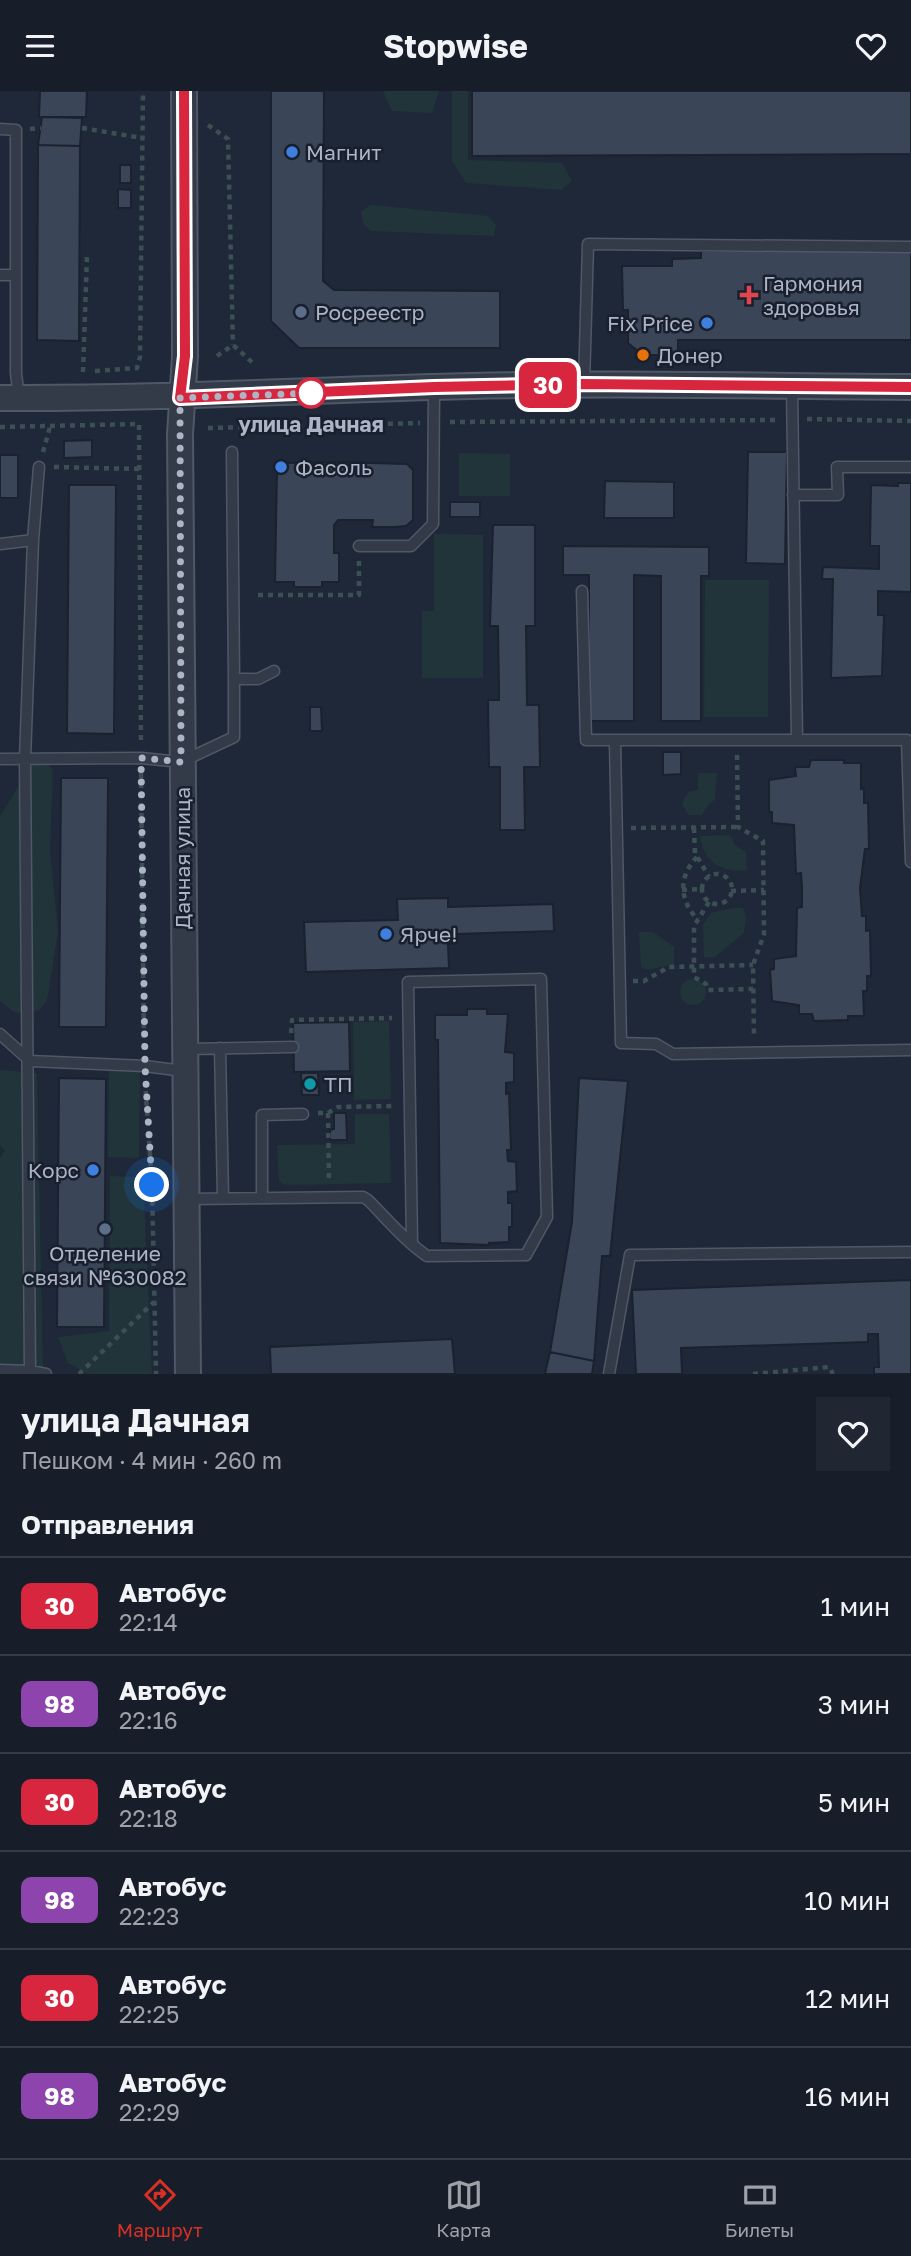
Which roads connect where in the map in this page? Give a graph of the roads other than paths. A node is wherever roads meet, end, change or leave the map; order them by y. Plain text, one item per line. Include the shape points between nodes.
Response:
1 (184, 91) edge
2 (0, 129) edge
3 (911, 247) edge
4 (0, 275) edge
5 (16, 275) junction
6 (584, 384) junction
7 (792, 386) junction
8 (434, 387) junction
9 (911, 387) edge
10 (10, 398) edge
11 (180, 398) junction
12 (232, 452) dead end
13 (40, 467) road end
14 (911, 467) edge
15 (793, 495) junction
16 (33, 540) junction
17 (0, 544) edge
18 (359, 546) road end
19 (582, 591) dead end
20 (274, 671) dead end
21 (233, 679) junction
22 (797, 740) junction
23 (615, 742) junction
24 (0, 759) edge
25 (25, 759) junction
26 (181, 762) junction
27 (911, 862) edge
28 (0, 1034) edge
29 (292, 1047) road end
30 (220, 1048) junction
31 (911, 1050) edge
32 (183, 1060) junction
33 (30, 1061) junction
34 (303, 1114) road end
35 (223, 1198) junction
36 (262, 1198) junction
37 (185, 1199) junction
38 (412, 1243) junction
39 (911, 1252) edge
40 (0, 1370) edge
41 (29, 1373) edge
42 (46, 1374) edge
43 (188, 1374) edge
44 (609, 1374) edge

1 - 11 street, Дачная улица via 185,356
2 - 5 lane via 16,130
3 - 6 lane via 588,244
4 - 5 lane
5 - 10 lane via 16,373
6 - 7 street
6 - 8 street
7 - 9 street
7 - 15 lane
8 - 11 street
8 - 18 lane via 433,524 411,547
10 - 11 street
11 - 26 street, Дачная улица
12 - 21 lane
13 - 16 lane
14 - 15 lane via 837,467 838,495
15 - 22 lane
16 - 17 lane
16 - 25 lane
19 - 23 lane via 584,738
20 - 21 lane via 258,679
21 - 26 lane via 234,737
22 - 23 lane
22 - 27 lane via 907,740
23 - 31 lane via 621,1043 656,1044 673,1054
24 - 25 lane
25 - 26 lane
25 - 33 lane
26 - 32 street, Дачная улица
28 - 33 lane
29 - 30 lane
30 - 32 lane
30 - 35 lane
32 - 33 lane via 145,1066
32 - 37 street, Дачная улица
33 - 41 lane
34 - 36 lane via 262,1115
35 - 36 lane
35 - 37 lane
36 - 38 lane via 363,1197
37 - 43 street, Дачная улица
38 - 38 lane via 431,1257 523,1255 546,1222 543,982 538,978 411,980 407,985
39 - 44 lane via 630,1255
40 - 41 lane
41 - 42 lane

